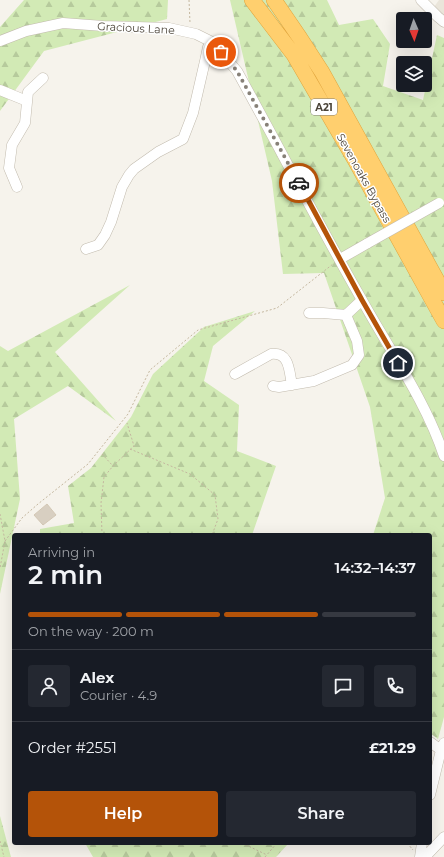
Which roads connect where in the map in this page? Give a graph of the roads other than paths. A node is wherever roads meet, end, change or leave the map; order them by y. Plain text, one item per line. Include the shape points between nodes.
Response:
1 (252, 0) edge
2 (274, 0) edge
3 (422, 0) edge
4 (442, 19) edge
5 (0, 41) edge
6 (212, 42) junction
7 (43, 78) dead end
8 (0, 90) edge
9 (27, 101) junction
10 (17, 187) dead end
11 (441, 201) edge
12 (86, 249) dead end
13 (340, 259) junction
14 (444, 293) edge
15 (362, 300) junction
16 (309, 313) dead end
17 (346, 315) junction
18 (444, 321) edge
19 (235, 374) dead end
20 (292, 385) junction
21 (273, 386) dead end
22 (444, 456) edge
23 (432, 743) edge
24 (442, 747) edge
25 (432, 787) edge
26 (444, 837) edge
27 (421, 845) edge
28 (416, 854) edge
29 (425, 857) edge

1 - 18 highway, Sevenoaks Bypass / A21 via 294,55
2 - 14 highway, Sevenoaks Bypass / A21 via 322,72
3 - 4 street
5 - 6 street, Gracious Lane via 26,31 62,23 169,28 196,34
6 - 12 street via 208,47 193,113 183,139 134,169 122,187 105,235 98,244
6 - 13 street, Gracious Lane via 237,71
7 - 9 street via 28,92
8 - 9 street
9 - 10 street via 24,123 12,145 9,168
11 - 13 street, bridge
13 - 15 street, Gracious Lane
15 - 17 street
15 - 22 street, Gracious Lane via 420,401
16 - 17 street
17 - 20 street via 357,341 359,355 352,365 314,382
19 - 20 street via 276,353 287,362
20 - 21 street
23 - 24 street
24 - 25 street
26 - 29 street
27 - 28 street

